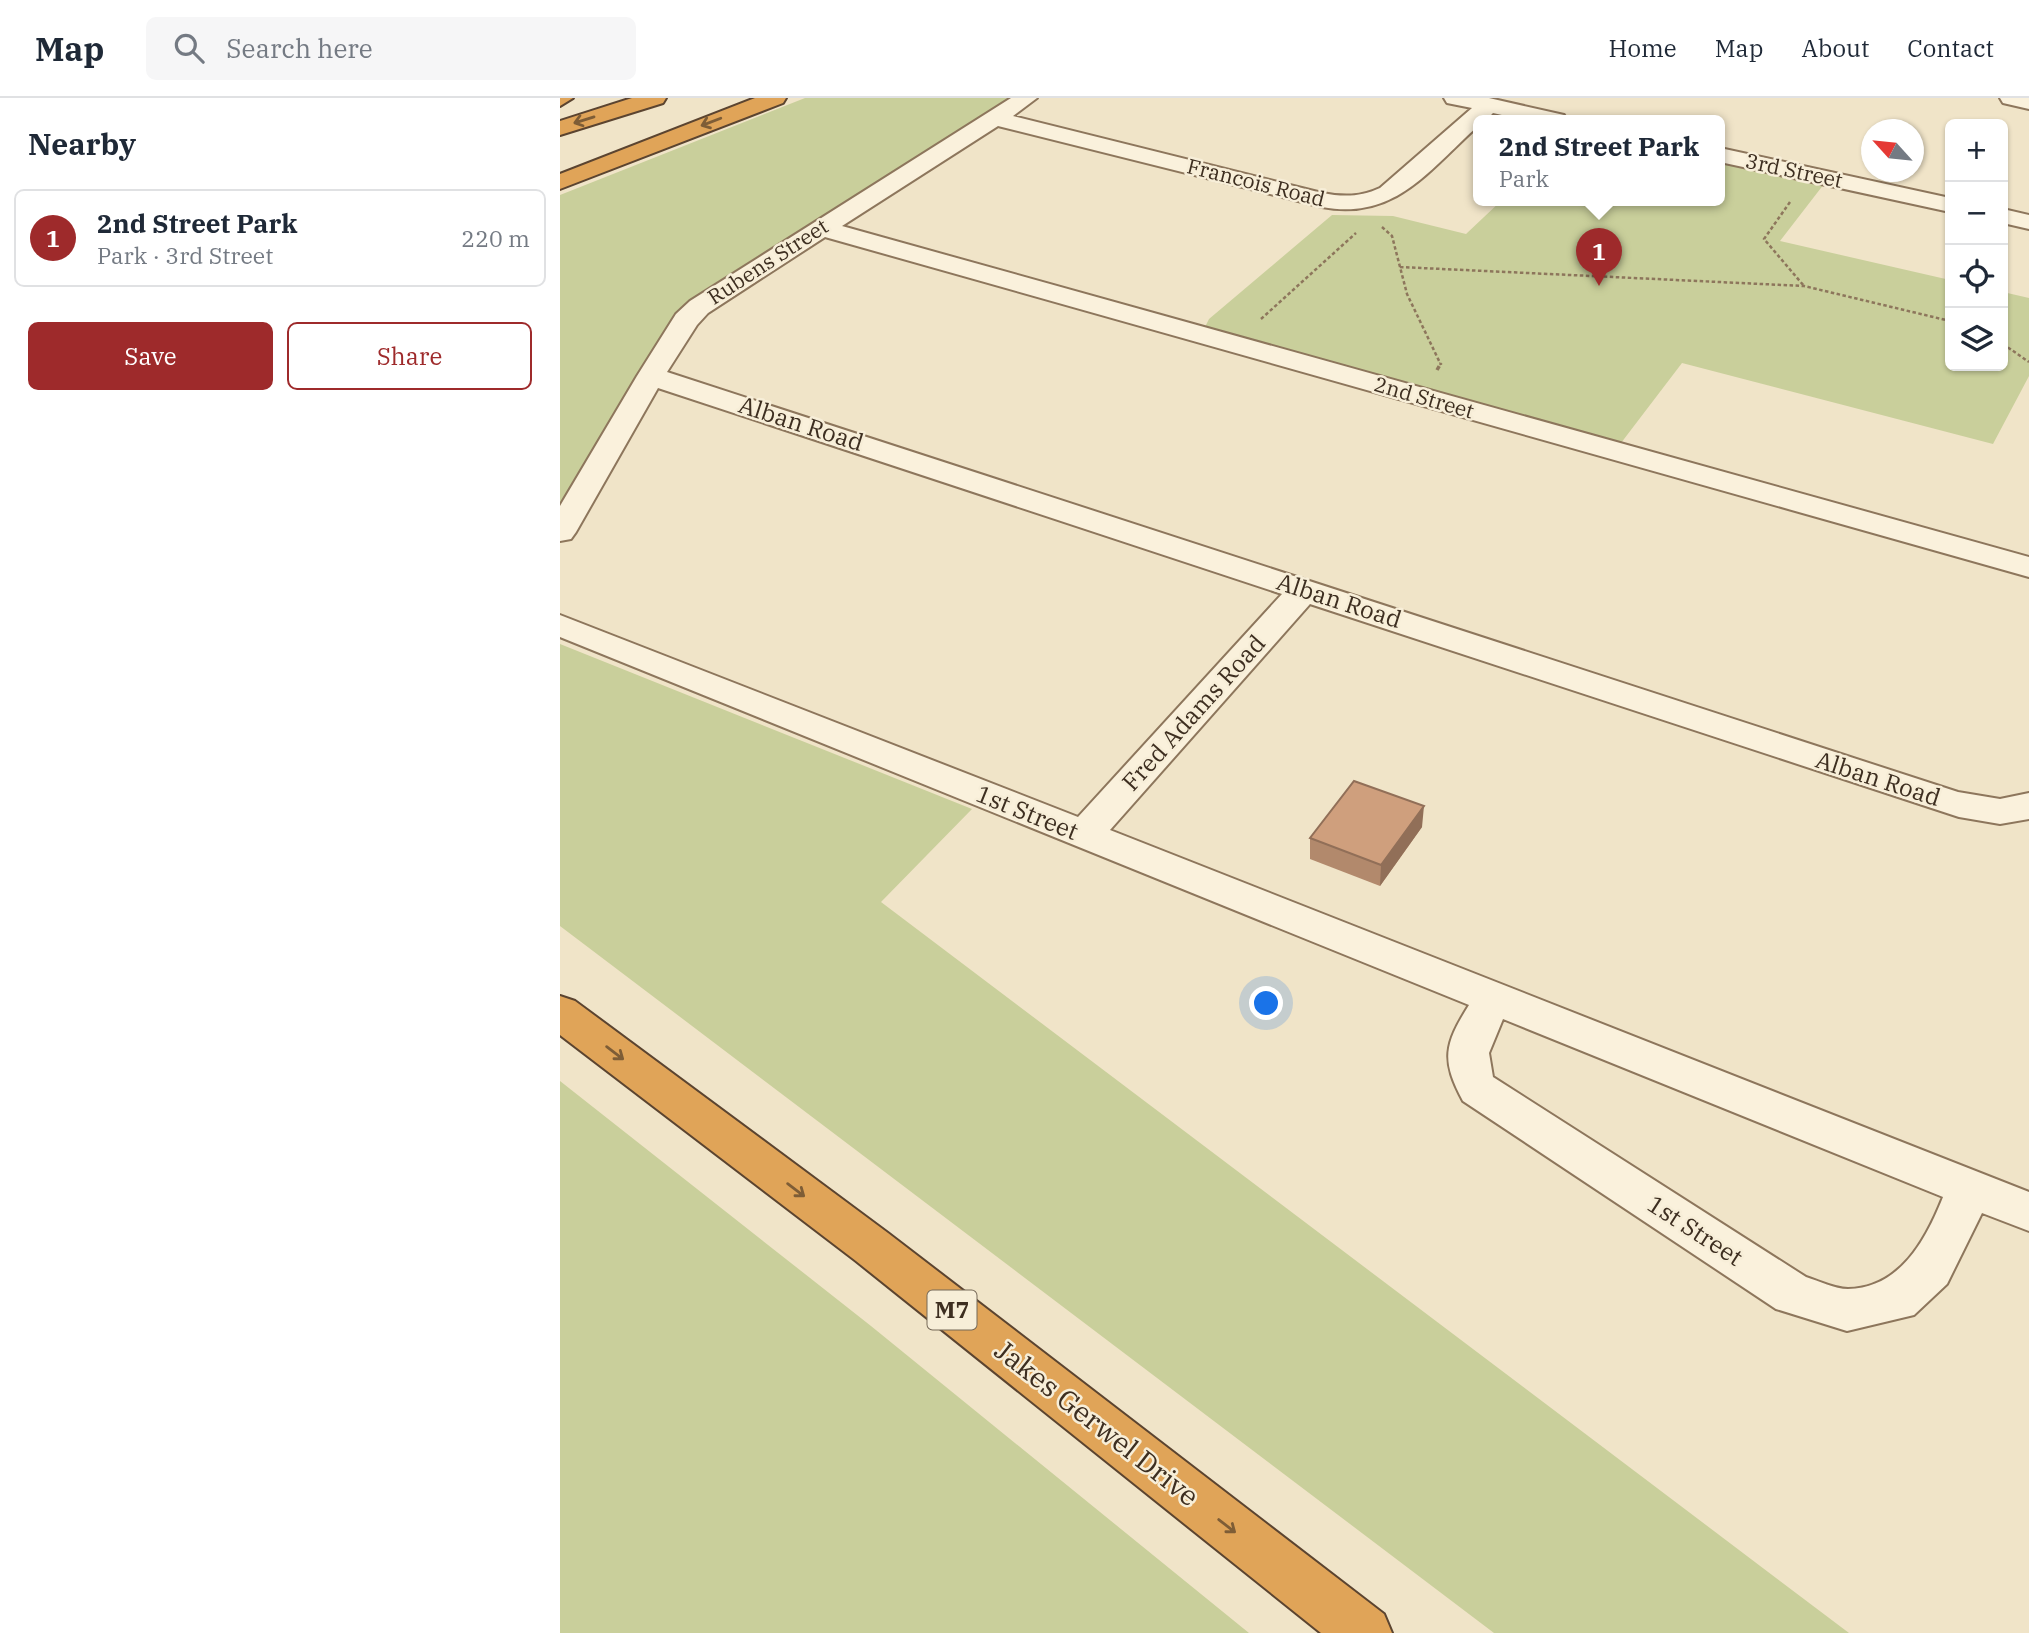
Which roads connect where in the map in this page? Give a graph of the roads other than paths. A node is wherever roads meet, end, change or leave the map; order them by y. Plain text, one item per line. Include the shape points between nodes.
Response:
1 (655, 98) edge
2 (775, 98) edge
3 (1026, 98) edge
4 (1455, 98) edge
5 (1489, 105) junction
6 (1478, 115) edge
7 (1534, 115) edge
8 (993, 118) junction
9 (1473, 119) edge
10 (560, 128) edge
11 (1725, 156) edge
12 (560, 182) edge
13 (1945, 204) edge
14 (2008, 217) edge
15 (2029, 222) edge
16 (820, 228) junction
17 (651, 376) junction
18 (560, 532) edge
19 (2029, 567) edge
20 (1304, 590) junction
21 (560, 625) edge
22 (2029, 806) edge
23 (1083, 836) junction
24 (1494, 999) junction
25 (560, 1012) edge
26 (1969, 1188) junction
27 (2029, 1212) edge
28 (1364, 1633) edge

1 -> 10 highway
2 -> 12 highway
3 - 8 street, Rubens Street
4 - 5 street
5 - 6 street, Francois Road
5 - 7 street
8 - 9 street, Francois Road via 1372,209
8 - 16 street, Rubens Street
11 - 13 street, 3rd Street
14 - 15 street
16 - 17 street, Rubens Street via 699,307
16 - 19 street, 2nd Street
17 - 18 street, Rubens Street
17 - 20 street, Alban Road
20 - 22 street, Alban Road via 1949,802 2000,811
20 - 23 street, Fred Adams Road
21 - 23 street, 1st Street
23 - 24 street, 1st Street
24 - 26 street, 1st Street
24 - 26 street, 1st Street via 1469,1044 1466,1061 1478,1089 1793,1294 1847,1310 1897,1300 1930,1270
25 -> 28 highway, Jakes Gerwel Drive / M7 via 872,1247
26 - 27 street, 1st Street

